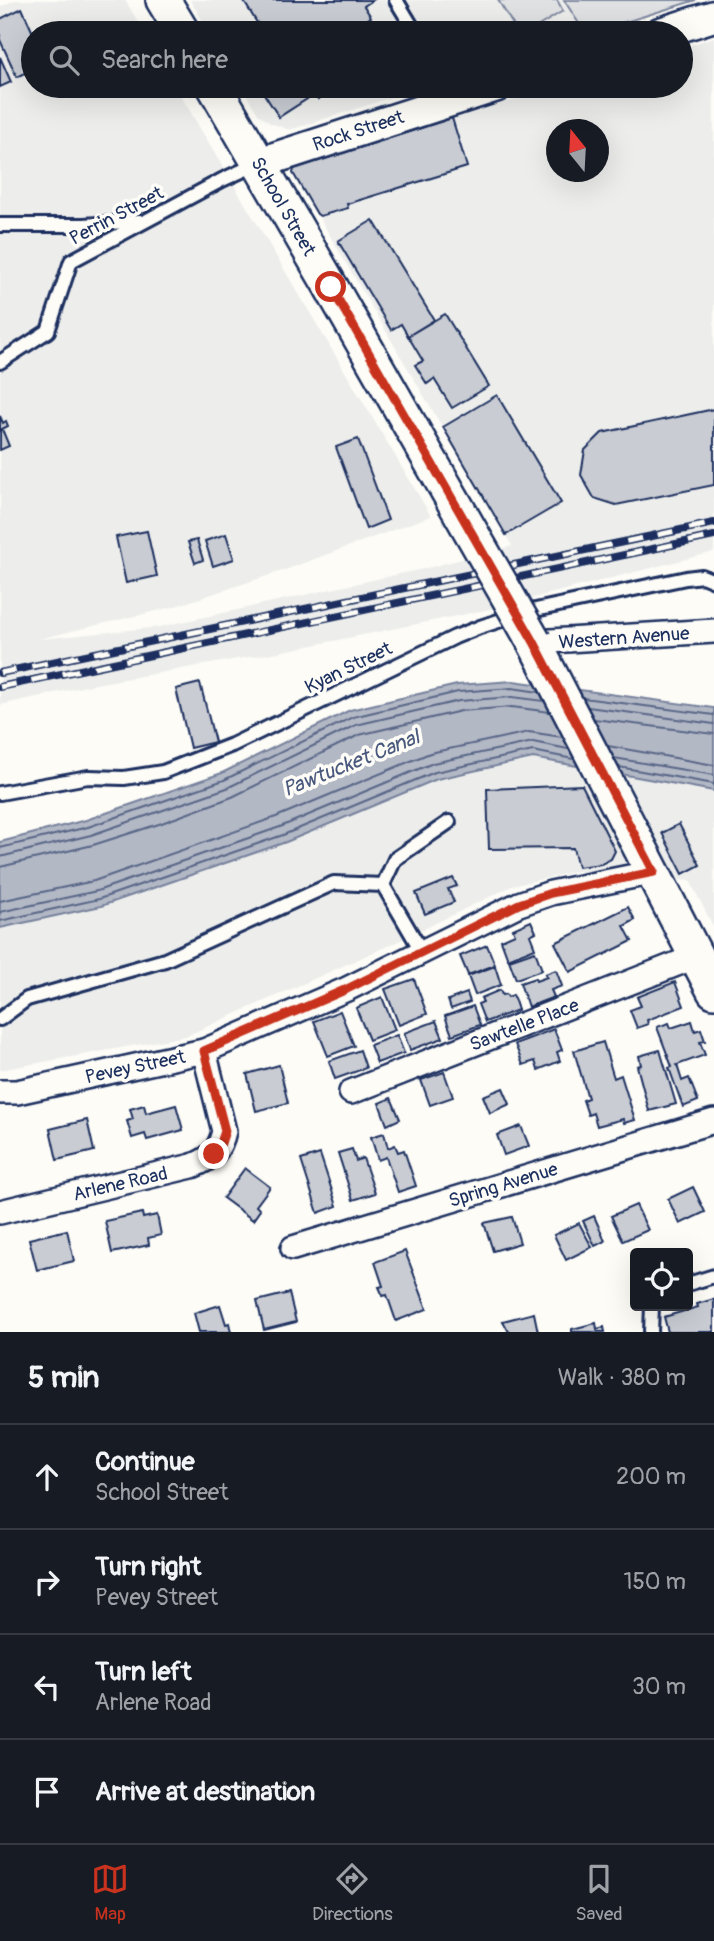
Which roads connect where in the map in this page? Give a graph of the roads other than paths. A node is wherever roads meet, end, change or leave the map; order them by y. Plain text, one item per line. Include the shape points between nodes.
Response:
1 (163, 0) edge
2 (396, 0) edge
3 (714, 16) edge
4 (176, 21) edge
5 (409, 21) edge
6 (693, 23) edge
7 (221, 98) edge
8 (433, 98) edge
9 (260, 163) junction
10 (146, 220) junction
11 (0, 225) edge
12 (0, 362) edge
13 (714, 581) edge
14 (705, 632) edge
15 (534, 642) junction
16 (0, 793) edge
17 (449, 822) dead end
18 (654, 872) junction
19 (383, 886) junction
20 (422, 951) junction
21 (697, 956) junction
22 (714, 991) edge
23 (0, 1018) edge
24 (204, 1051) junction
25 (0, 1092) edge
26 (351, 1092) dead end
27 (714, 1121) edge
28 (0, 1212) edge
29 (293, 1248) dead end
30 (714, 1276) edge
31 (693, 1282) edge
32 (652, 1311) edge
33 (651, 1332) edge

1 - 4 main road
2 - 5 lane
3 - 6 street
7 - 9 main road, School Street
8 - 9 street, Rock Street
9 - 10 lane, Perrin Street
9 - 15 main road, School Street, bridge
10 - 11 lane
10 - 12 lane, Perrin Street via 71,261 48,331
13 - 16 lane, Kyan Street via 702,576 686,578 503,619 455,637 232,745 163,772 88,777
14 - 15 street, Western Avenue
15 - 18 main road, School Street
17 - 19 lane via 395,859
18 - 20 street, Pevey Street via 530,900
18 - 21 main road, School Street
19 - 20 lane
19 - 23 lane via 334,883 165,960 27,999
20 - 24 street, Pevey Street
21 - 22 main road, School Street
21 - 26 street, Sawtelle Place
24 - 25 street, Pevey Street
24 - 28 street, Arlene Road via 225,1131 214,1154 204,1162
27 - 29 street, Spring Avenue
30 - 31 lane
32 - 33 lane

